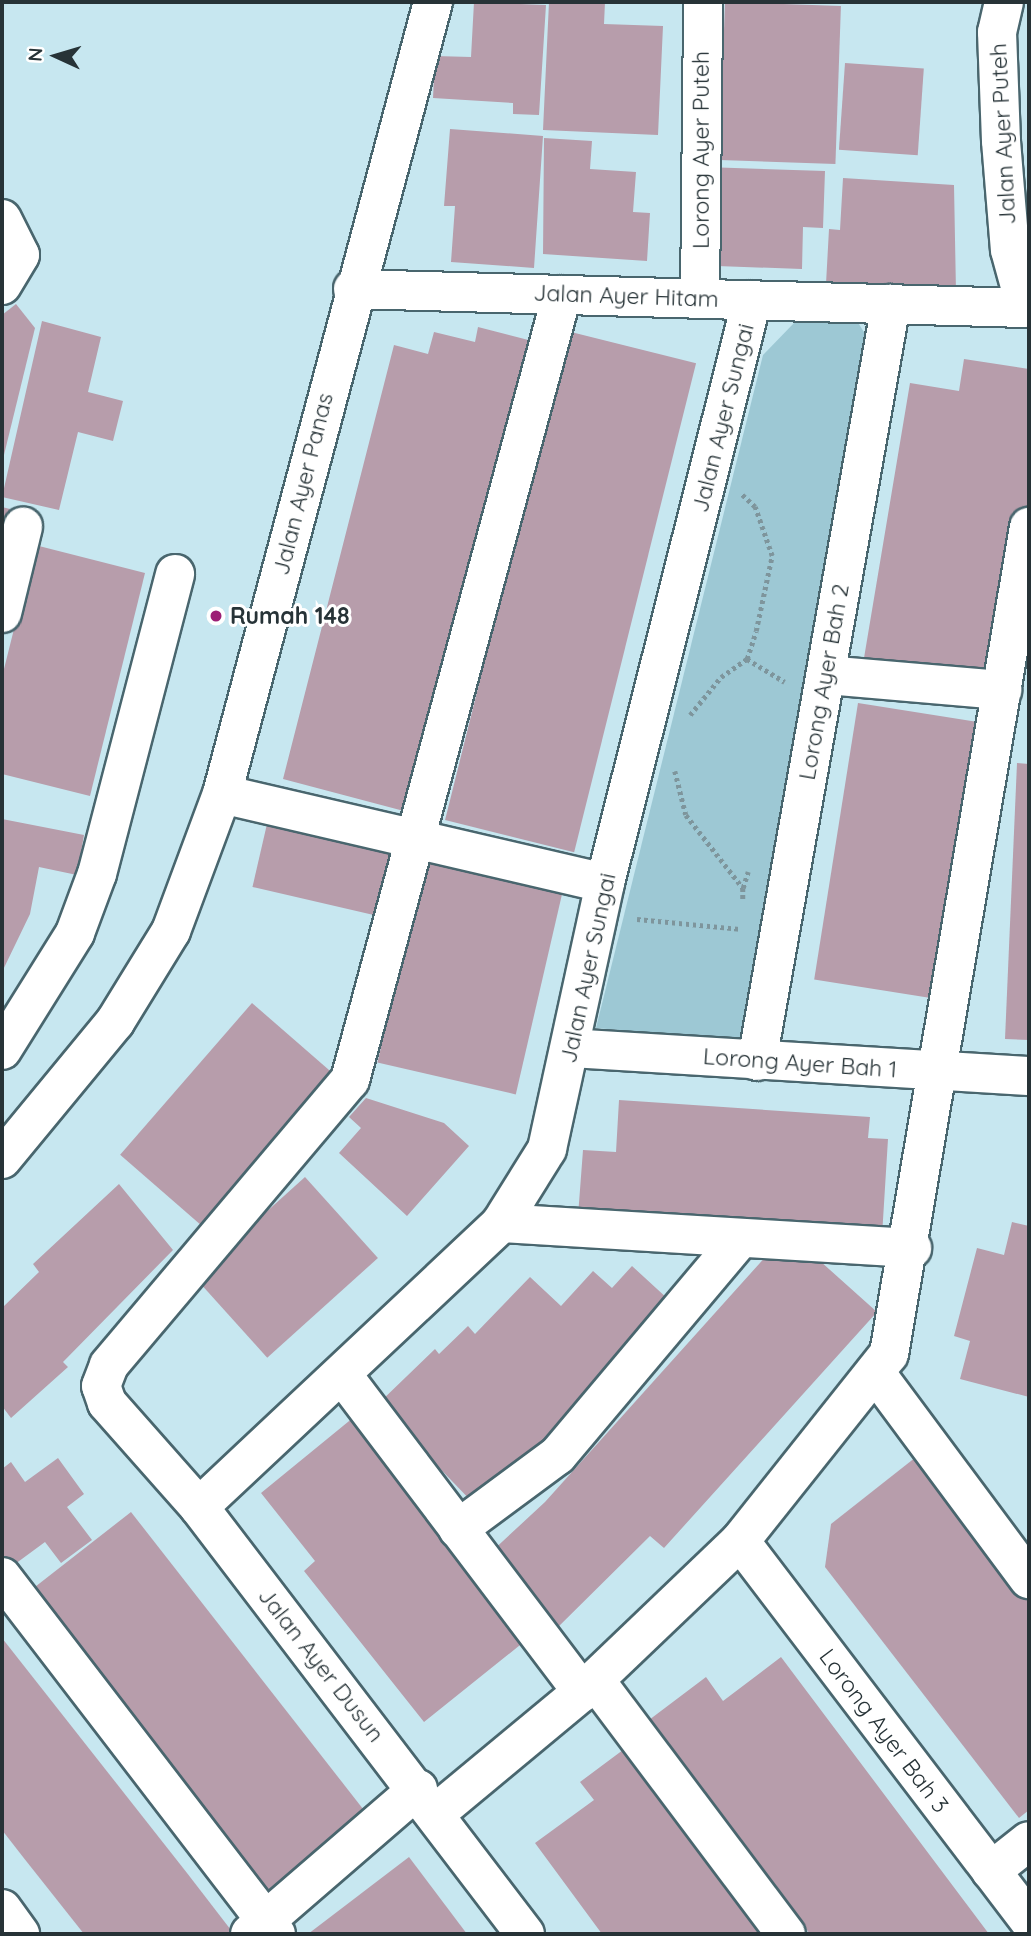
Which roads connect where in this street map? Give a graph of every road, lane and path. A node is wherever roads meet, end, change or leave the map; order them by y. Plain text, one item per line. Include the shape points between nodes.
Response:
1 (433, 2) edge
2 (703, 2) edge
3 (1004, 2) edge
4 (7, 226) edge
5 (1019, 251) edge
6 (2, 285) edge
7 (353, 289) junction
8 (562, 295) junction
9 (700, 298) junction
10 (752, 300) junction
11 (891, 304) junction
12 (1028, 309) edge
13 (707, 480) junction
14 (23, 527) dead end
15 (1029, 527) edge
16 (175, 574) dead end
17 (2, 613) edge
18 (825, 675) junction
19 (1002, 690) junction
20 (685, 730) dead end
21 (678, 756) dead end
22 (222, 794) junction
23 (419, 840) junction
24 (602, 899) junction
25 (570, 1048) junction
26 (2, 1050) edge
27 (757, 1061) junction
28 (937, 1073) junction
29 (1029, 1076) edge
30 (2, 1159) edge
31 (501, 1223) junction
32 (738, 1241) junction
33 (912, 1248) junction
34 (875, 1372) junction
35 (344, 1377) junction
36 (199, 1507) junction
37 (458, 1530) junction
38 (740, 1541) junction
39 (2, 1577) edge
40 (1029, 1579) edge
41 (589, 1686) junction
42 (427, 1801) junction
43 (1029, 1842) edge
44 (991, 1871) junction
45 (2, 1909) edge
46 (1029, 1921) edge
47 (264, 1930) edge
48 (20, 1934) edge
49 (525, 1934) edge
50 (786, 1934) edge

1 - 7 street, Jalan Ayer Panas
2 - 9 street, Lorong Ayer Puteh
3 - 5 street, Jalan Ayer Puteh via 997,32
4 - 6 street via 20,255
5 - 12 street, Jalan Ayer Puteh
7 - 8 street, Jalan Ayer Hitam
7 - 22 street, Jalan Ayer Panas
8 - 9 street, Jalan Ayer Hitam
8 - 23 street
9 - 10 street, Jalan Ayer Hitam
10 - 11 street, Jalan Ayer Hitam
10 - 13 street, Jalan Ayer Sungai
11 - 12 street, Jalan Ayer Hitam
11 - 18 street, Lorong Ayer Bah 2
13 - 20 path via 731,485 755,507 772,556 747,659 721,677
13 - 24 street, Jalan Ayer Sungai
14 - 17 street
15 - 19 street
16 - 26 street via 97,874 75,933
18 - 19 street
18 - 27 street, Lorong Ayer Bah 2
19 - 28 street
21 - 24 path via 675,769 686,815 743,888 744,930
22 - 23 street
22 - 30 street, Jalan Ayer Panas via 171,931 115,1022
23 - 24 street
23 - 36 street, Jalan Ayer Dusun via 349,1080 109,1365 101,1386 107,1404
24 - 25 street, Jalan Ayer Sungai
25 - 27 street, Lorong Ayer Bah 1
25 - 31 street, Jalan Ayer Sungai via 547,1149
27 - 28 street, Lorong Ayer Bah 1
28 - 29 street, Lorong Ayer Bah 1
28 - 33 street
31 - 32 street
31 - 35 street, Jalan Ayer Sungai
32 - 33 street
32 - 37 street via 558,1455
33 - 34 street via 889,1354
34 - 38 street
34 - 40 street
35 - 36 street, Jalan Ayer Sungai
35 - 37 street
36 - 42 street, Jalan Ayer Dusun
37 - 41 street
38 - 41 street
38 - 44 street, Lorong Ayer Bah 3
39 - 47 street
41 - 42 street
41 - 50 street
42 - 47 street
42 - 49 street, Jalan Ayer Dusun
43 - 44 street
44 - 46 street, Lorong Ayer Bah 3
45 - 48 street

